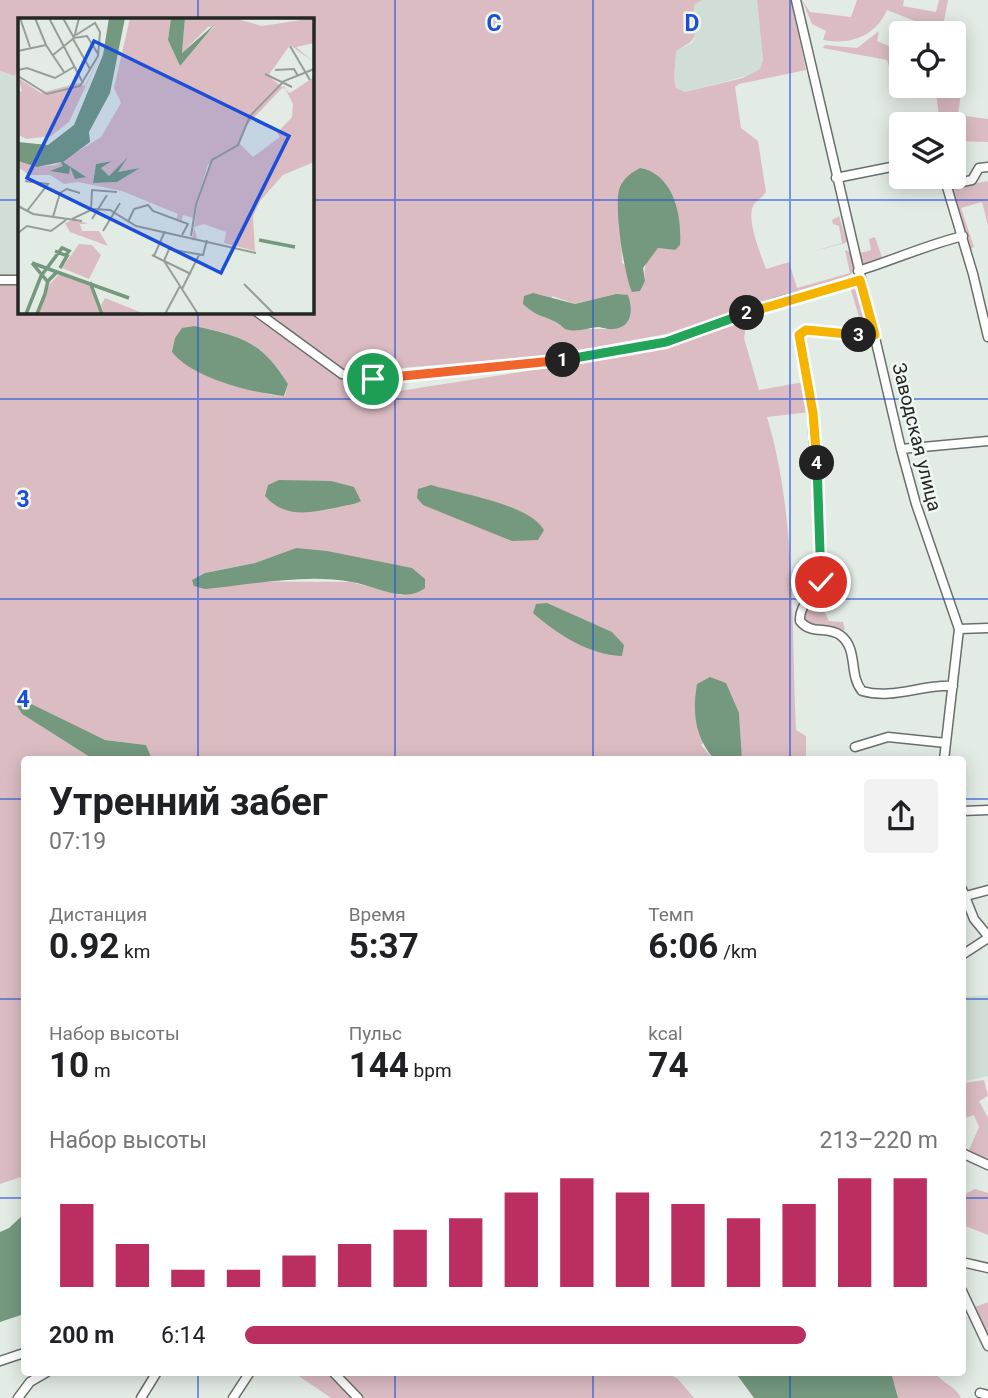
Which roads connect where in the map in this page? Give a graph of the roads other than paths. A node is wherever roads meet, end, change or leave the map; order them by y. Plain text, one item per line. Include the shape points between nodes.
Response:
1 (796, 0) edge
2 (988, 166) edge
3 (889, 167) edge
4 (836, 178) junction
5 (966, 180) edge
6 (948, 189) edge
7 (963, 236) junction
8 (859, 275) junction
9 (0, 280) edge
10 (18, 280) edge
11 (258, 313) edge
12 (875, 335) junction
13 (988, 337) edge
14 (988, 441) edge
15 (901, 449) junction
16 (988, 628) edge
17 (959, 629) junction
18 (953, 686) junction
19 (946, 743) junction
20 (855, 747) dead end
21 (944, 756) edge
22 (988, 810) edge
23 (966, 811) edge
24 (988, 890) edge
25 (966, 894) edge
26 (966, 901) edge
27 (988, 937) edge
28 (966, 952) edge
29 (966, 1155) edge
30 (988, 1165) edge
31 (966, 1263) edge
32 (988, 1268) edge
33 (966, 1299) edge
34 (988, 1346) edge
35 (21, 1354) edge
36 (0, 1361) edge
37 (40, 1376) edge
38 (155, 1376) edge
39 (247, 1376) edge
40 (337, 1376) edge
41 (18, 1398) edge
42 (141, 1398) edge
43 (233, 1398) edge
44 (358, 1398) edge

1 - 4 street, Заводская улица
2 - 5 street via 979,167 972,180
3 - 4 street
4 - 8 street, Заводская улица
6 - 7 street
7 - 8 street via 922,246
7 - 13 street
8 - 11 street via 666,342 555,361 373,379 342,374
8 - 12 street, Заводская улица
9 - 10 street
12 - 15 street, Заводская улица
12 - 18 street via 808,330 799,335 813,413 822,574 800,611 800,621 810,630 843,638 853,655 852,671 862,691 884,695
14 - 15 street
15 - 17 street, Заводская улица
16 - 17 street
17 - 18 street, Заводская улица
18 - 19 street, Заводская улица
19 - 20 street via 888,737
19 - 21 street, Заводская улица
22 - 23 street
24 - 25 street
26 - 27 street
27 - 28 street
29 - 30 street
31 - 32 street
33 - 34 street
35 - 36 street
37 - 41 street
38 - 42 street
39 - 43 street
40 - 44 street

